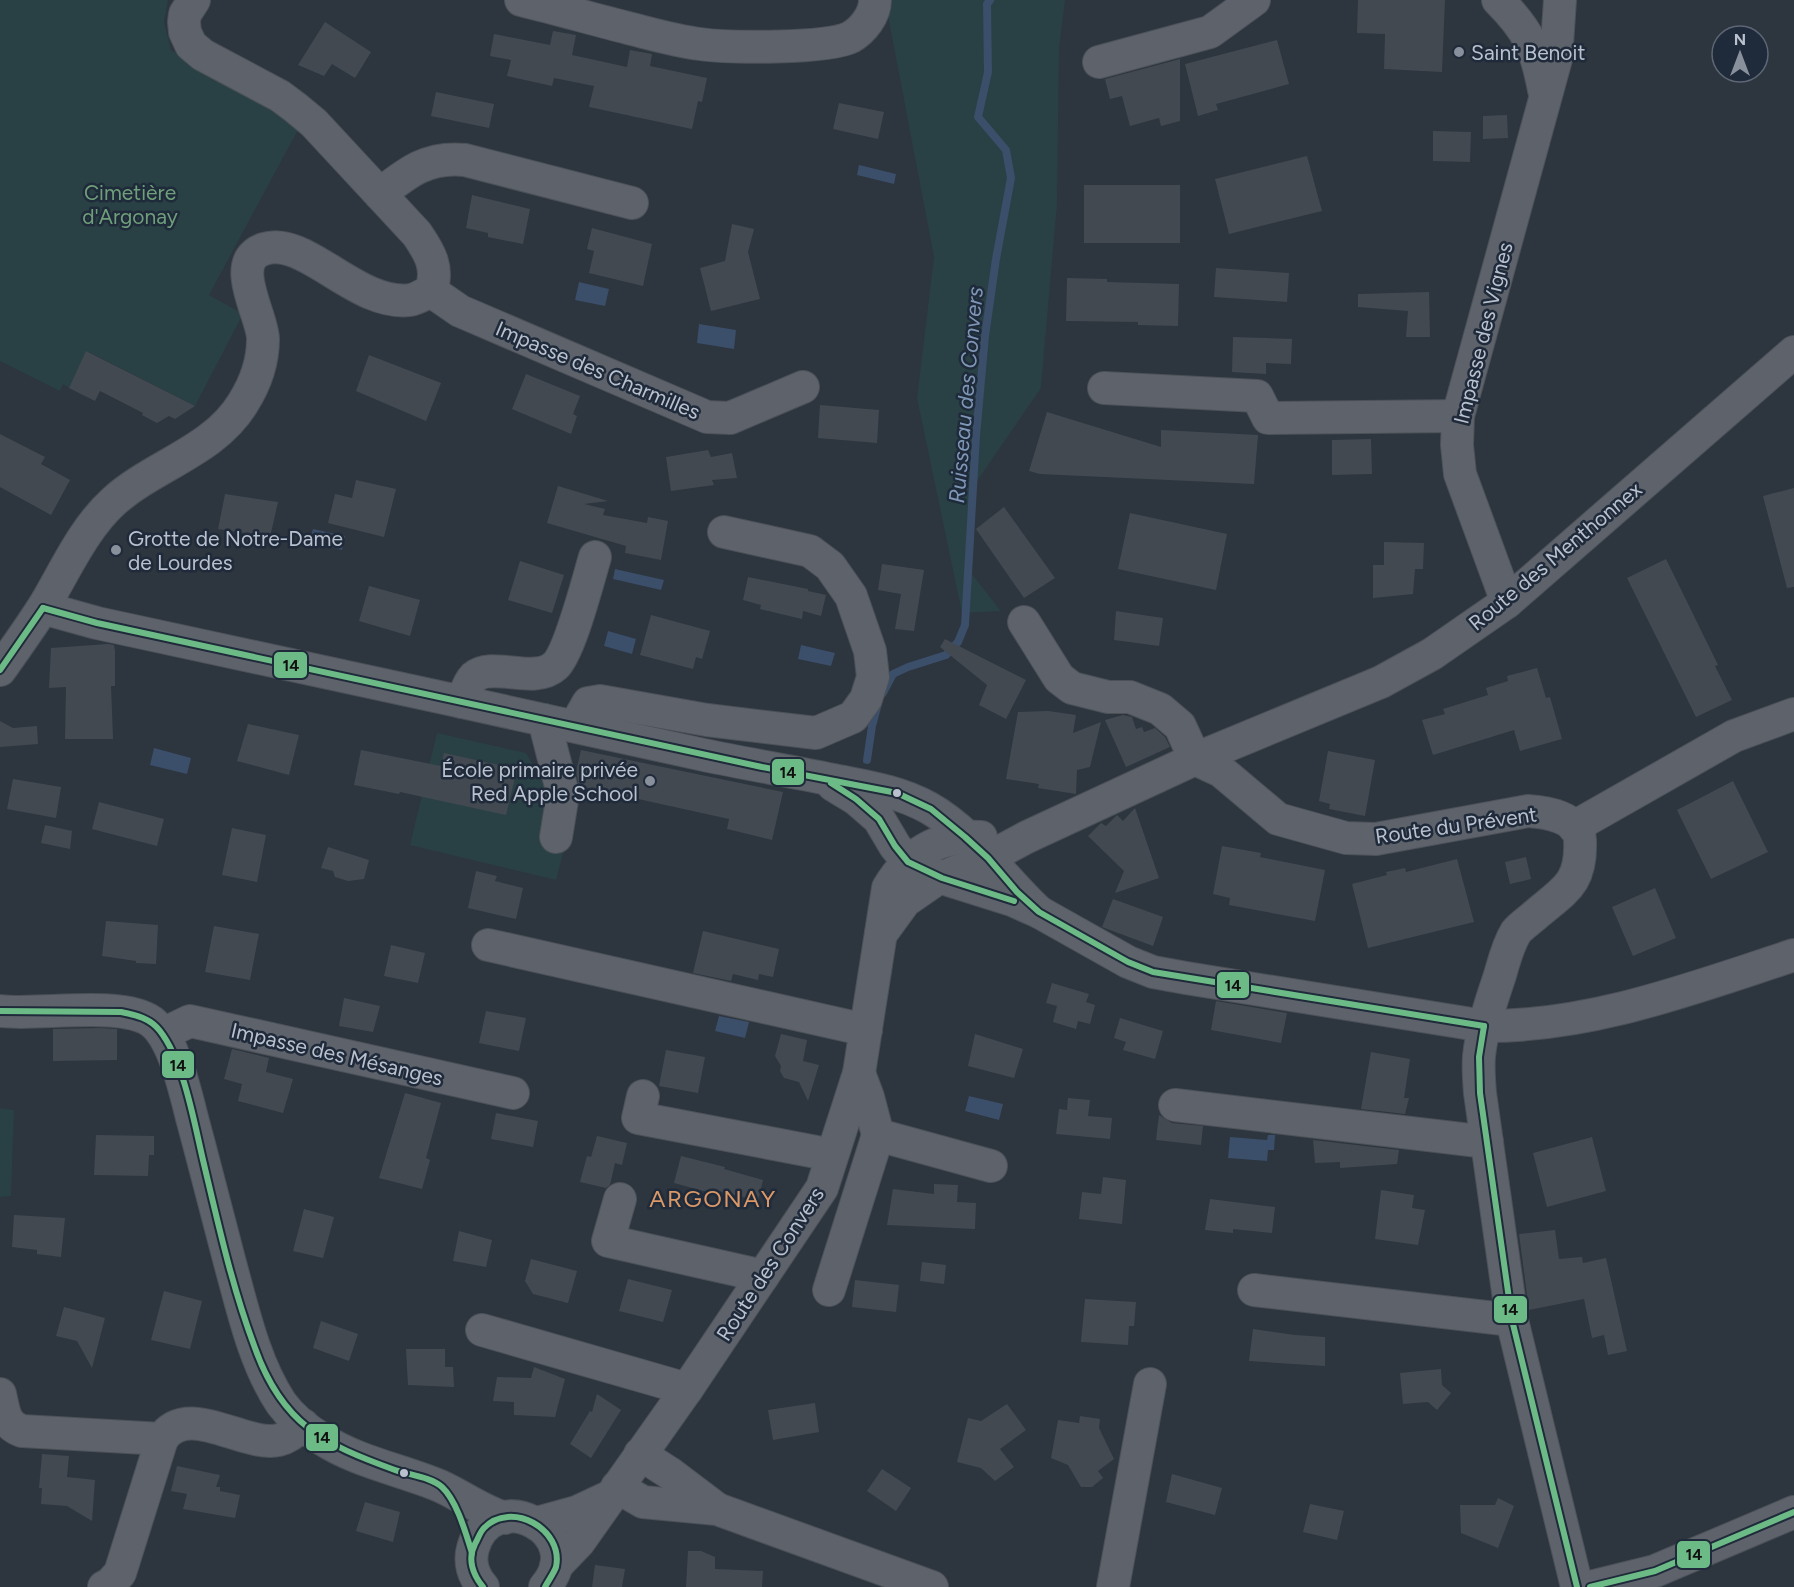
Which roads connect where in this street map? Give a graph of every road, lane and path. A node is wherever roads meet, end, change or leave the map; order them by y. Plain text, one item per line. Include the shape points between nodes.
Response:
1 (194, 0) edge
2 (521, 0) edge
3 (874, 0) edge
4 (1254, 0) edge
5 (1498, 0) edge
6 (1560, 0) edge
7 (1100, 62) dead end
8 (1546, 97) junction
9 (380, 194) junction
10 (632, 203) dead end
11 (431, 291) junction
12 (1794, 352) edge
13 (803, 387) dead end
14 (1104, 388) dead end
15 (1458, 416) junction
16 (724, 532) dead end
17 (595, 557) dead end
18 (1507, 602) junction
19 (43, 608) junction
20 (1024, 622) dead end
21 (0, 670) edge
22 (462, 702) junction
23 (1794, 714) edge
24 (544, 720) junction
25 (575, 726) junction
26 (1195, 759) junction
27 (822, 778) junction
28 (1574, 827) junction
29 (556, 837) dead end
30 (965, 837) junction
31 (1027, 837) junction
32 (988, 858) junction
33 (908, 862) junction
34 (942, 878) junction
35 (1039, 912) junction
36 (881, 934) junction
37 (488, 945) dead end
38 (1794, 955) edge
39 (0, 1011) edge
40 (1484, 1026) junction
41 (866, 1030) junction
42 (163, 1034) junction
43 (859, 1073) junction
44 (513, 1093) dead end
45 (644, 1096) dead end
46 (1175, 1105) dead end
47 (878, 1136) junction
48 (1487, 1142) junction
49 (832, 1155) junction
50 (991, 1166) dead end
51 (620, 1199) dead end
52 (763, 1276) junction
53 (829, 1290) dead end
54 (1254, 1290) dead end
55 (1512, 1320) junction
56 (482, 1330) dead end
57 (1150, 1384) dead end
58 (687, 1389) junction
59 (0, 1394) edge
60 (303, 1425) junction
61 (162, 1439) junction
62 (640, 1454) junction
63 (441, 1486) junction
64 (613, 1492) junction
65 (717, 1509) junction
66 (1794, 1512) edge
67 (505, 1518) junction
68 (537, 1523) junction
69 (471, 1573) edge
70 (549, 1581) edge
71 (104, 1587) edge
72 (932, 1587) edge
73 (1113, 1587) edge
74 (1577, 1587) edge
75 (1590, 1587) edge

1 - 9 street via 184,22 190,45 296,108
2 - 3 street via 700,44 775,46 834,42 850,37 862,29
4 - 7 street via 1210,32
5 - 8 street, Impasse des Vignes via 1518,20 1531,41
6 - 8 street, Impasse des Vignes via 1556,59
8 - 15 street, Impasse des Vignes
9 - 10 street via 418,168 449,158
9 - 11 street via 428,249 434,265
11 - 13 street, Impasse des Charmilles via 460,311 707,417 730,418
11 - 19 street via 411,300 391,299 350,284 295,251 280,247 253,255 247,269 248,286 263,337 261,361 244,401 217,433 133,485 113,502 96,520
12 - 18 street, Route des Menthonnex
14 - 15 street via 1257,396 1268,418
15 - 18 street, Impasse des Vignes via 1460,474
16 - 25 street via 810,552 830,566 851,596 870,651 873,677 867,699 853,717 816,733 707,720 600,701 588,703
17 - 22 street via 575,622 554,667 523,674 483,673 474,678
18 - 26 street, Route des Menthonnex via 1432,654 1381,682
19 - 21 street
19 - 22 street
20 - 26 street via 1059,678 1072,688 1130,698 1160,709 1180,726
22 - 24 street
23 - 28 street via 1734,736
24 - 25 street
24 - 29 street via 563,794
25 - 27 street
26 - 28 street, Route du Prévent via 1221,771 1278,819 1346,838 1376,839 1528,811 1547,812
26 - 31 street, Route des Menthonnex
27 - 30 street via 897,793 931,809
27 - 33 street via 879,819
28 - 40 street via 1580,835 1577,875 1516,931
30 - 31 street, Route des Menthonnex
30 - 32 street
30 - 33 street, Route des Convers via 941,842 915,854
31 - 32 street, Route des Menthonnex
32 - 34 street, Route des Menthonnex
32 - 35 street
33 - 34 street
33 - 36 street, Route des Convers via 888,888
34 - 35 street
34 - 36 street, Route des Convers via 905,901
35 - 40 street via 1153,972
36 - 41 street, Route des Convers
37 - 41 street
38 - 40 street via 1668,997 1585,1017 1521,1026
39 - 42 street via 126,1011 152,1023
40 - 48 street via 1479,1093
41 - 43 street, Route des Convers
42 - 44 street, Impasse des Mésanges via 190,1021
42 - 60 street via 187,1099 250,1334 265,1375 282,1404
43 - 47 street
43 - 49 street, Route des Convers
45 - 49 street via 638,1118
46 - 48 street
47 - 50 street
47 - 53 street
48 - 55 street
49 - 52 street, Route des Convers via 822,1188
51 - 52 street via 608,1241
52 - 58 street, Route des Convers
54 - 55 street
55 - 74 street
56 - 58 street
57 - 73 street
58 - 62 street, Route des Convers
59 - 61 street via 5,1418 22,1431
60 - 61 street via 278,1440 184,1424 166,1432
60 - 63 street via 348,1453
61 - 71 street via 120,1573
62 - 64 street, Route des Convers
62 - 65 street
63 - 67 street
63 - 69 street via 457,1512
64 - 65 street via 644,1502
64 - 68 street via 578,1512
64 - 70 street, Route des Convers
65 - 72 street
66 - 75 street via 1655,1571
67 - 68 street via 515,1516
67 - 69 street via 480,1532
68 - 70 street via 551,1537 556,1549

